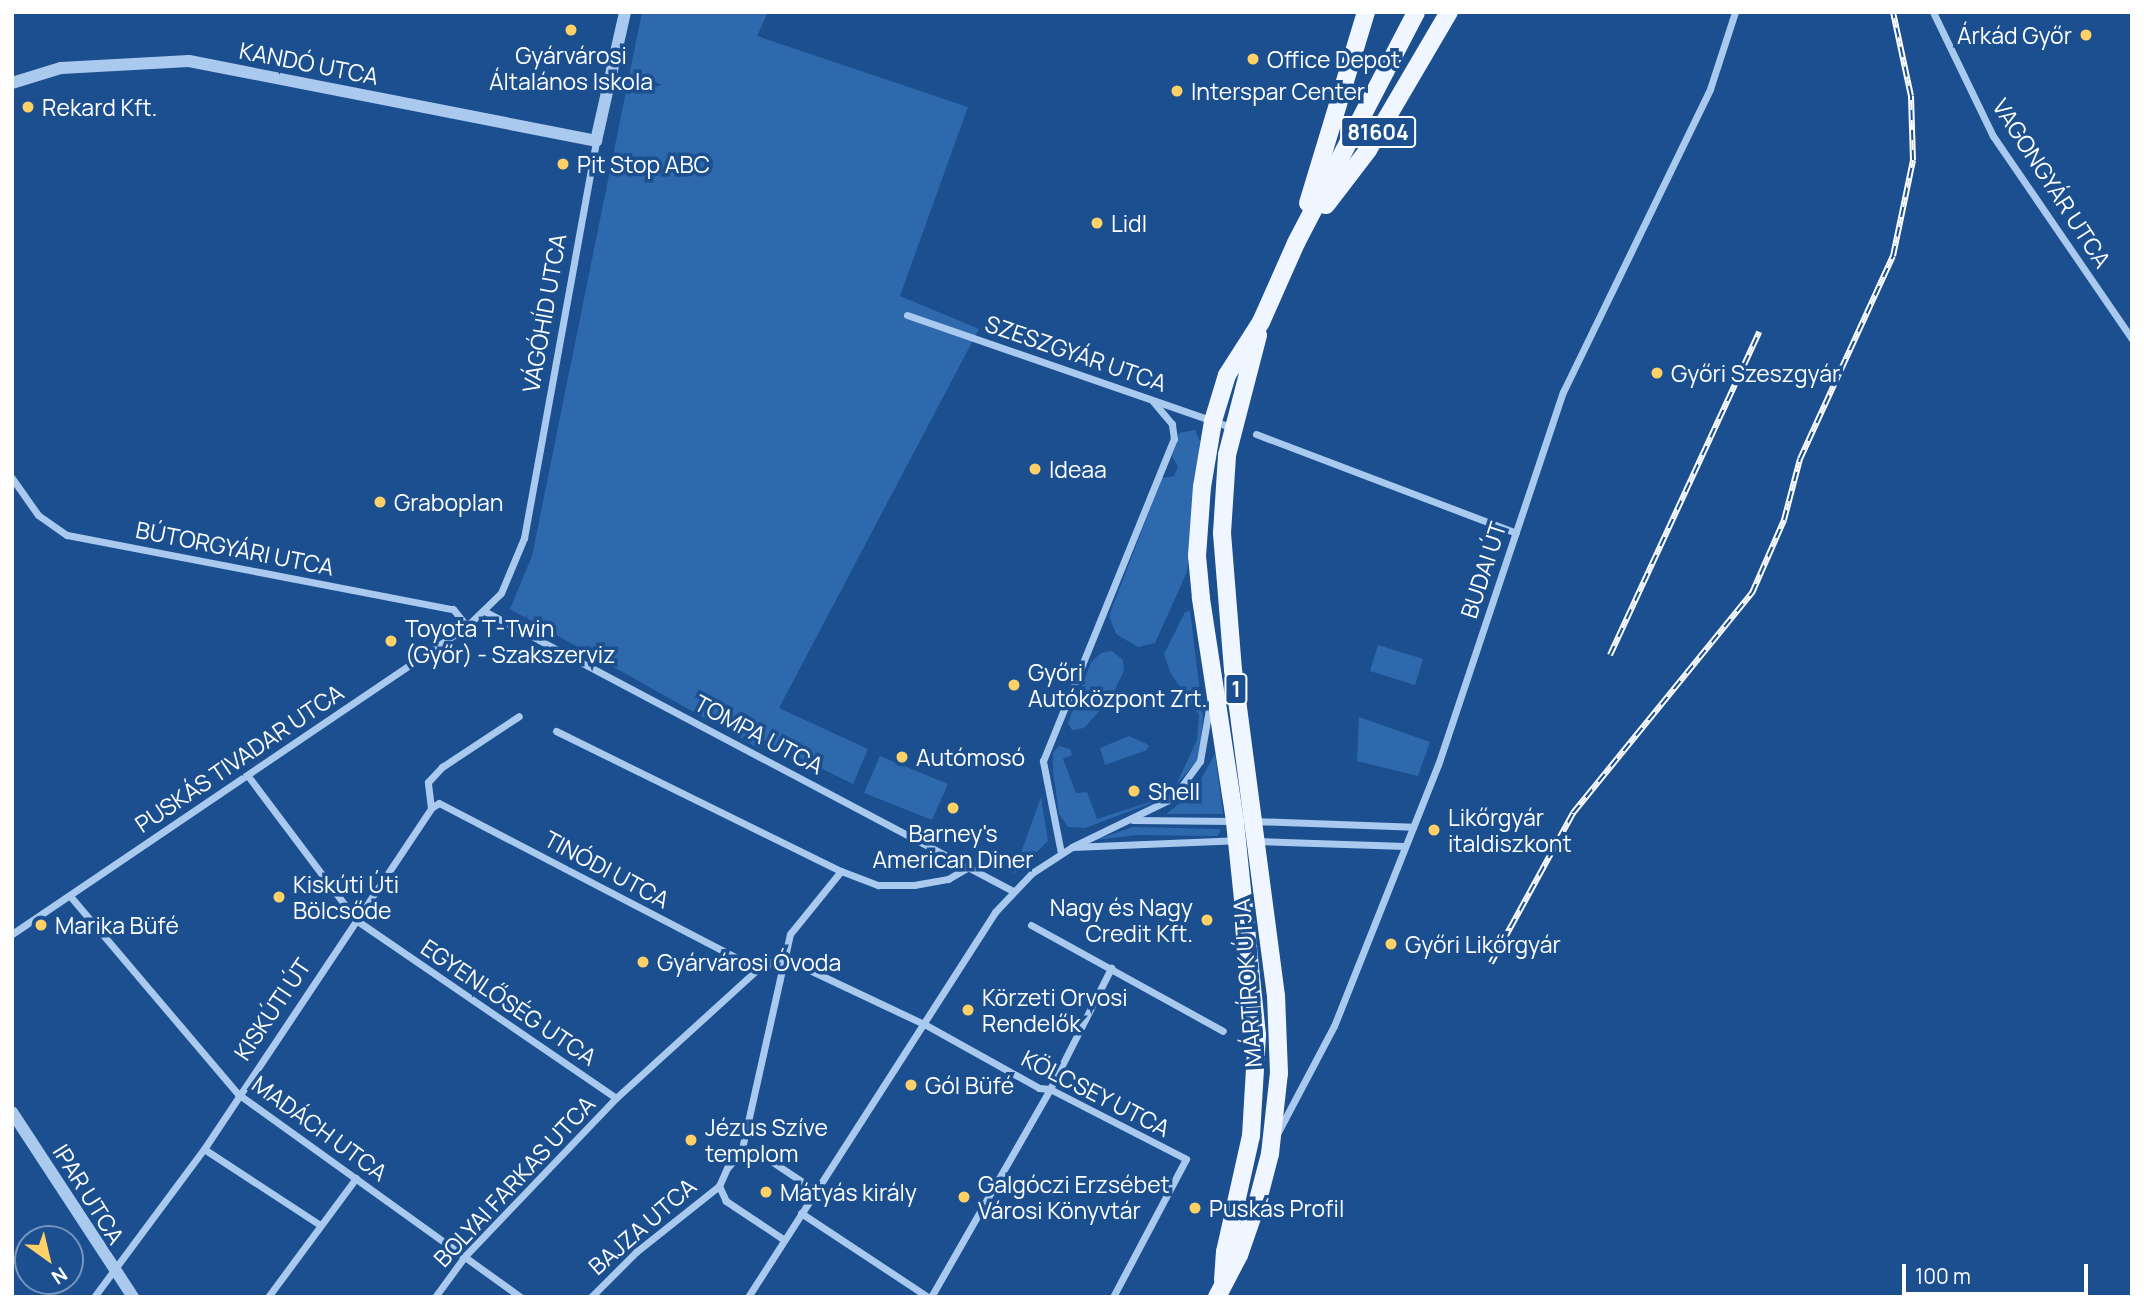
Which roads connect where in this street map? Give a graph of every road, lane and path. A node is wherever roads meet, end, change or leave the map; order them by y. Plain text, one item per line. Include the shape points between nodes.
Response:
1 (625, 12) edge
2 (1366, 12) edge
3 (1416, 12) edge
4 (1449, 12) edge
5 (1735, 12) edge
6 (1933, 12) edge
7 (1938, 12) edge
8 (1949, 42) junction
9 (12, 83) edge
10 (596, 141) junction
11 (1296, 243) junction
12 (907, 315) dead end
13 (1261, 322) junction
14 (2132, 340) edge
15 (1152, 400) junction
16 (1213, 421) junction
17 (1233, 428) junction
18 (1256, 434) dead end
19 (12, 478) edge
20 (1516, 533) junction
21 (486, 612) junction
22 (467, 626) junction
23 (1213, 671) junction
24 (519, 716) dead end
25 (556, 731) dead end
26 (248, 776) junction
27 (439, 803) joint
28 (431, 808) junction
29 (1133, 820) junction
30 (1235, 821) junction
31 (1255, 821) junction
32 (1413, 827) junction
33 (1237, 840) junction
34 (1258, 841) junction
35 (1405, 846) junction
36 (1072, 848) junction
37 (1060, 853) junction
38 (967, 868) junction
39 (841, 872) junction
40 (1013, 891) junction
41 (70, 896) junction
42 (356, 920) junction
43 (1031, 925) dead end
44 (12, 934) edge
45 (782, 957) junction
46 (1111, 968) junction
47 (758, 969) junction
48 (926, 1025) junction
49 (1223, 1031) dead end
50 (1051, 1089) junction
51 (238, 1094) junction
52 (616, 1098) junction
53 (12, 1112) edge
54 (1272, 1141) junction
55 (204, 1149) junction
56 (741, 1153) junction
57 (356, 1178) junction
58 (719, 1186) junction
59 (816, 1191) junction
60 (801, 1213) junction
61 (320, 1225) junction
62 (783, 1239) junction
63 (465, 1256) junction
64 (113, 1270) junction
65 (1220, 1289) edge
66 (94, 1297) edge
67 (133, 1297) edge
68 (268, 1297) edge
69 (435, 1297) edge
70 (521, 1297) edge
71 (592, 1297) edge
72 (748, 1297) edge
73 (930, 1297) edge
74 (1113, 1297) edge

1 - 10 street, VÁGÓHÍD UTCA
2 - 11 main road
3 - 11 main road, 1
4 - 11 main road, 81604 via 1368,150
5 - 20 street, BUDAI ÚT via 1710,89 1563,391
6 - 8 street, VAGONGYÁR UTCA
7 - 8 street, VAGONGYÁR UTCA
8 - 14 street, VAGONGYÁR UTCA via 1993,136
9 - 10 street, KANDÓ UTCA via 61,68 188,61
10 - 21 street, VÁGÓHÍD UTCA via 524,538 513,572
11 - 13 main road, 1
12 - 15 street, SZESZGYÁR UTCA
13 - 16 main road, 1 via 1227,375
13 - 17 main road, 1
15 - 16 street, SZESZGYÁR UTCA
15 - 37 street via 1172,424 1170,448 1043,761
16 - 17 street, SZESZGYÁR UTCA
16 - 23 main road, 1 via 1197,556
17 - 31 main road, 1 via 1223,484 1223,556 1233,670
18 - 20 street
19 - 22 street, BÚTORGYÁRI UTCA via 38,514 67,536 453,609
20 - 32 street, BUDAI ÚT
21 - 22 street, PUSKÁS TIVADAR UTCA
21 - 38 street, TOMPA UTCA
22 - 26 street, PUSKÁS TIVADAR UTCA
23 - 29 street via 1200,761 1173,798
23 - 30 main road, 1
24 - 28 street, KISKÚTI ÚT via 442,767 428,782
25 - 39 street
26 - 41 street, PUSKÁS TIVADAR UTCA
26 - 42 street, EGYENLŐSÉG UTCA
27 - 28 street, KISKÚTI ÚT
27 - 47 street, TINÓDI UTCA
28 - 42 street, KISKÚTI ÚT
29 - 30 street
29 - 36 street
30 - 31 street
30 - 33 main road, 1
31 - 32 street
31 - 34 main road, 1
32 - 35 street, BUDAI ÚT
33 - 34 street
33 - 36 street
33 - 65 main road, MÁRTÍROK ÚTJA / 1 via 1255,995 1257,1070 1251,1136
34 - 35 street
34 - 54 main road, MÁRTÍROK ÚTJA / 1 via 1276,996 1279,1073
35 - 54 street, BUDAI ÚT via 1311,1076
36 - 37 street
37 - 40 street
38 - 39 street via 948,879 914,885 878,885
38 - 40 street, TOMPA UTCA
39 - 45 street via 790,934
40 - 48 street via 995,912
41 - 44 street, PUSKÁS TIVADAR UTCA
41 - 51 street, MADÁCH UTCA
42 - 51 street, KISKÚTI ÚT
42 - 52 street, EGYENLŐSÉG UTCA
43 - 46 street
45 - 47 street, BOLYAI FARKAS UTCA
45 - 48 street, KÖLCSEY UTCA
45 - 56 street
46 - 49 street
46 - 50 street
47 - 52 street, BOLYAI FARKAS UTCA
48 - 50 street, KÖLCSEY UTCA via 1039,1088
48 - 59 street
50 - 73 street
50 - 74 street, KÖLCSEY UTCA via 1186,1159
51 - 55 street, KISKÚTI ÚT
51 - 57 street, MADÁCH UTCA
52 - 63 street, BOLYAI FARKAS UTCA
53 - 64 street, IPAR UTCA
54 - 65 main road, MÁRTÍROK ÚTJA / 1 via 1243,1244
55 - 61 street
55 - 64 street, KISKÚTI ÚT
56 - 58 street, BAJZA UTCA
56 - 59 street via 759,1153
57 - 61 street
57 - 63 street, MADÁCH UTCA
58 - 62 street via 726,1201
58 - 71 street, BAJZA UTCA via 636,1252
59 - 60 street
60 - 62 street
60 - 73 street
61 - 68 street
62 - 72 street
63 - 69 street, BOLYAI FARKAS UTCA
63 - 70 street, MADÁCH UTCA
64 - 66 street, KISKÚTI ÚT
64 - 67 street, IPAR UTCA

